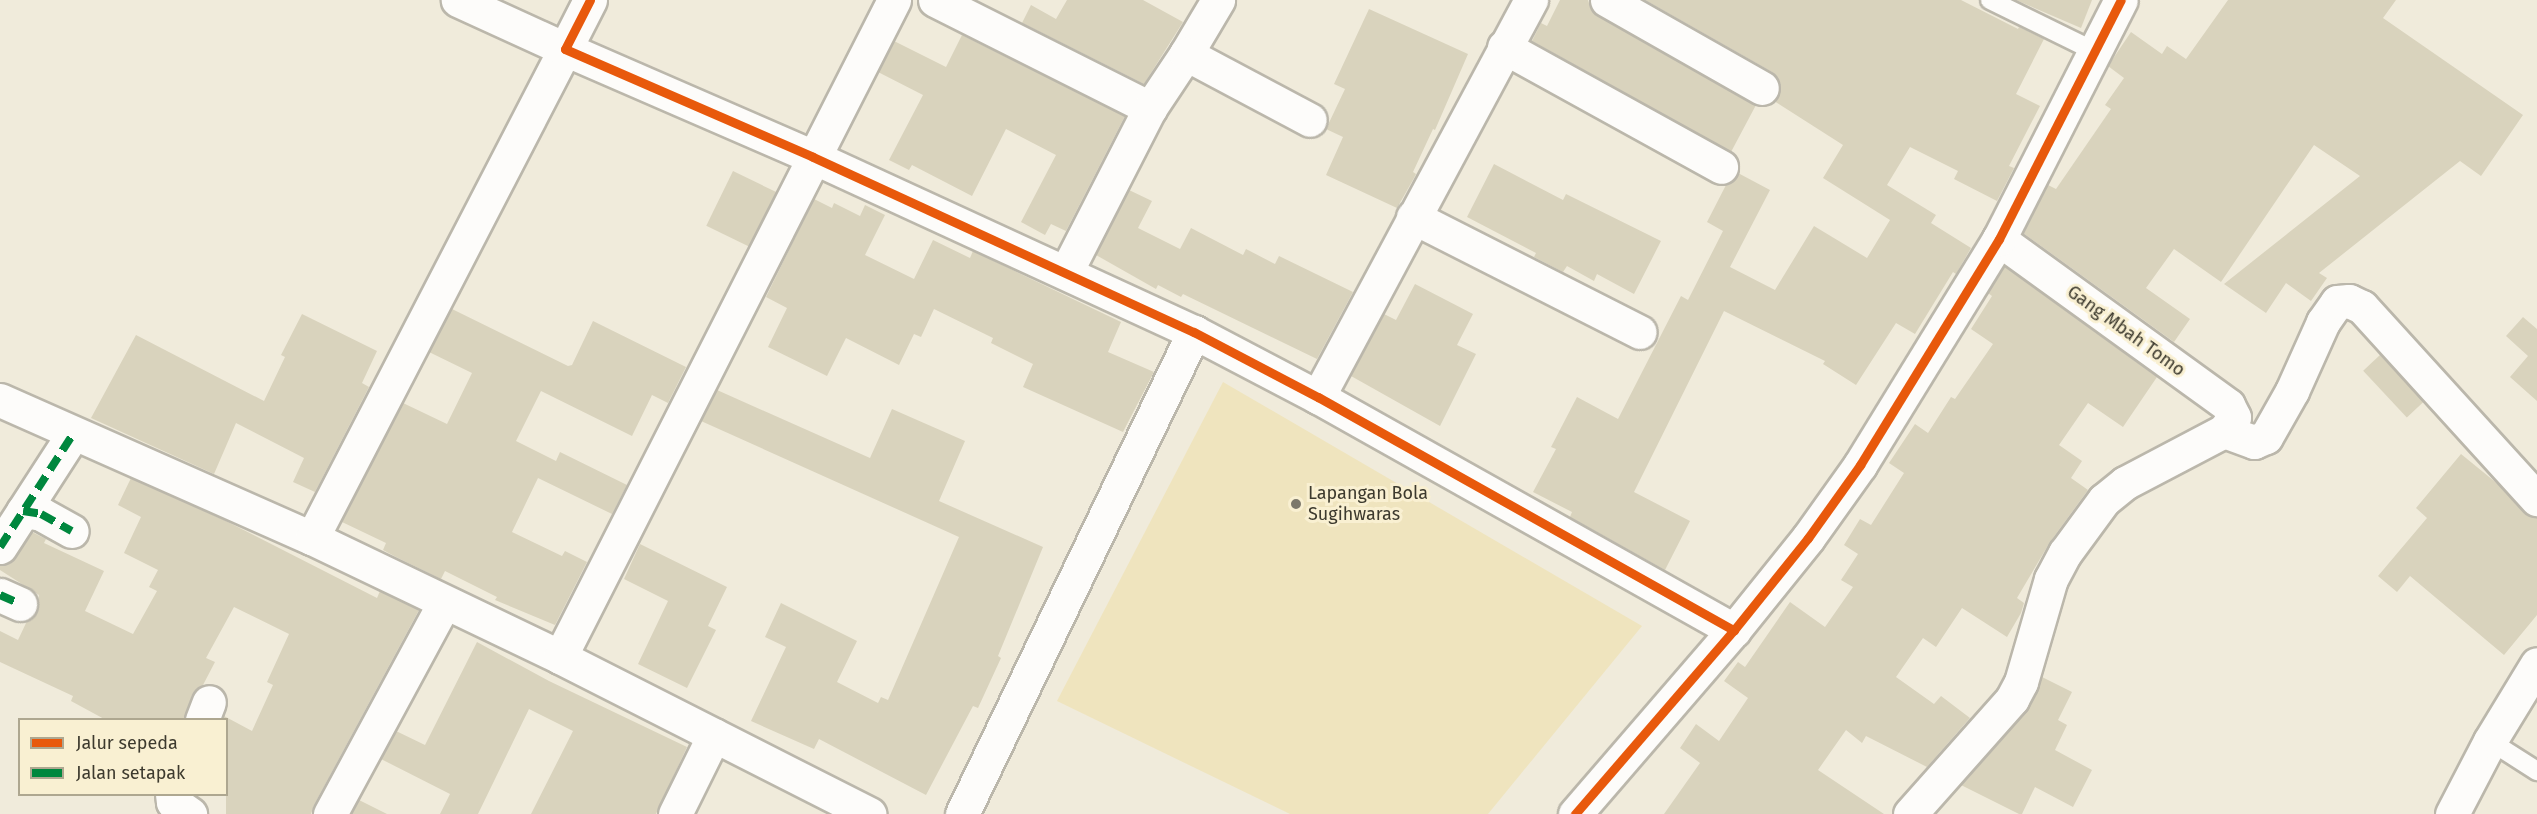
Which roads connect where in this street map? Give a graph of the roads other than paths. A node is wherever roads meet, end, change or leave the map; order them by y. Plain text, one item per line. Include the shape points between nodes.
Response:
1 (458, 0) edge
2 (590, 0) edge
3 (894, 0) edge
4 (935, 0) edge
5 (1218, 0) edge
6 (1531, 0) edge
7 (1607, 0) edge
8 (1990, 0) edge
9 (2121, 0) edge
10 (1504, 46) junction
11 (565, 49) junction
12 (2096, 52) junction
13 (1186, 54) junction
14 (1762, 88) dead end
15 (1150, 108) junction
16 (1310, 120) dead end
17 (813, 157) junction
18 (1721, 167) dead end
19 (1413, 217) junction
20 (1999, 239) junction
21 (1066, 272) junction
22 (1194, 332) junction
23 (1640, 332) dead end
24 (1318, 397) junction
25 (0, 400) edge
26 (70, 433) junction
27 (2238, 436) junction
28 (2537, 500) edge
29 (22, 511) junction
30 (72, 531) dead end
31 (312, 538) junction
32 (0, 547) edge
33 (444, 603) junction
34 (1734, 630) junction
35 (560, 657) junction
36 (2537, 663) edge
37 (714, 735) junction
38 (2490, 741) junction
39 (2537, 771) edge
40 (172, 796) edge
41 (190, 814) edge
42 (330, 814) edge
43 (675, 814) edge
44 (869, 814) edge
45 (962, 814) edge
46 (1575, 814) edge
47 (1910, 814) edge
48 (2452, 814) edge

1 - 11 street
2 - 11 street
3 - 17 street
4 - 15 street
5 - 13 street
6 - 10 street
7 - 14 street
8 - 12 lane
9 - 12 street
10 - 18 street
10 - 19 street
11 - 17 street
11 - 31 street
12 - 20 street
13 - 15 street
13 - 16 street
15 - 21 street
17 - 21 street
17 - 35 street
19 - 23 street
19 - 24 street
20 - 27 street, Gang Mbah Tomo via 2228,405
20 - 34 street via 1860,465
21 - 22 street
22 - 24 street
22 - 45 street
24 - 34 street
25 - 26 street
26 - 29 street
26 - 31 street
27 - 28 street via 2262,441 2274,427 2332,307 2337,302 2349,301 2362,307
27 - 47 street via 2125,483 2104,500 2051,579 2021,682 2012,699
29 - 30 street via 41,514
29 - 32 street
31 - 33 street
33 - 35 street
33 - 42 street
34 - 46 street
35 - 37 street
36 - 38 street
37 - 43 street
37 - 44 street
38 - 39 lane
38 - 48 street
40 - 41 street via 173,802

